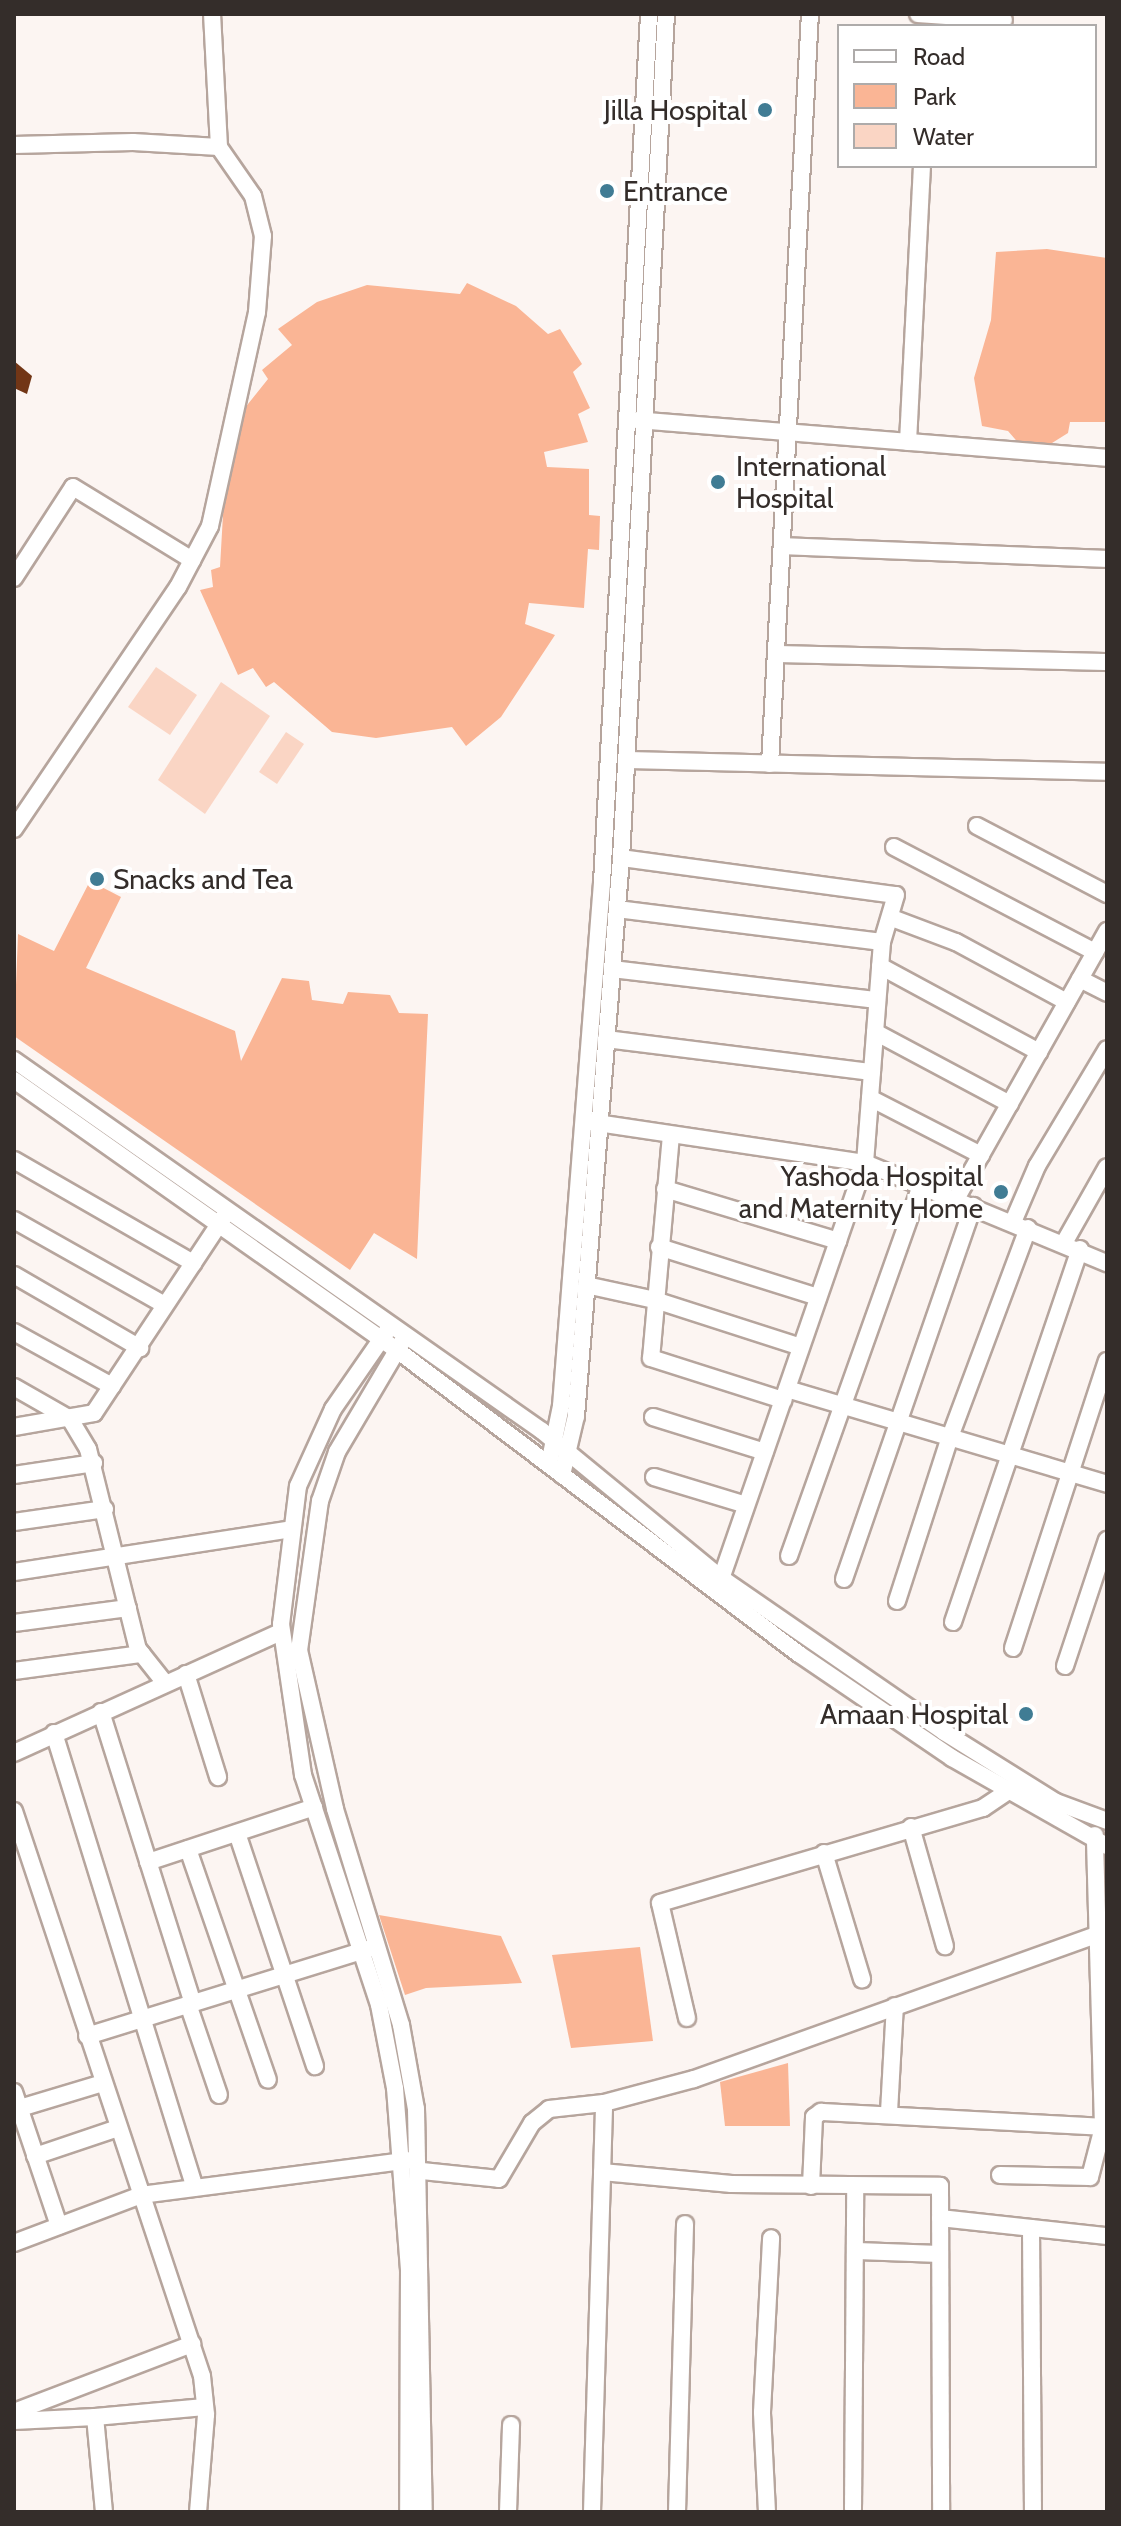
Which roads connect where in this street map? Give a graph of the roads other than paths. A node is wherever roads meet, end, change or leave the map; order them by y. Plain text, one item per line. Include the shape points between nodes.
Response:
1 (212, 14) edge
2 (649, 14) edge
3 (666, 14) edge
4 (810, 14) edge
5 (918, 14) edge
6 (929, 15) edge
7 (1004, 20) dead end
8 (14, 145) edge
9 (219, 147) junction
10 (922, 168) edge
11 (627, 419) junction
12 (646, 420) junction
13 (788, 432) junction
14 (908, 442) junction
15 (1107, 458) edge
16 (782, 546) junction
17 (1107, 559) edge
18 (192, 560) junction
19 (14, 578) edge
20 (776, 654) junction
21 (1107, 662) edge
22 (626, 760) junction
23 (770, 764) junction
24 (1107, 772) edge
25 (977, 826) dead end
26 (14, 829) edge
27 (894, 847) dead end
28 (621, 858) junction
29 (1107, 894) edge
30 (617, 909) junction
31 (892, 918) junction
32 (1107, 931) edge
33 (882, 942) junction
34 (1095, 952) junction
35 (880, 966) junction
36 (612, 969) junction
37 (1080, 979) junction
38 (1107, 993) edge
39 (877, 1000) junction
40 (1067, 1002) junction
41 (875, 1032) junction
42 (606, 1039) junction
43 (1107, 1049) edge
44 (1039, 1052) junction
45 (14, 1060) edge
46 (872, 1072) junction
47 (21, 1085) edge
48 (870, 1098) junction
49 (1010, 1104) junction
50 (590, 1122) junction
51 (671, 1135) junction
52 (981, 1155) junction
53 (14, 1160) edge
54 (865, 1163) junction
55 (1107, 1167) edge
56 (921, 1185) junction
57 (665, 1189) junction
58 (956, 1199) junction
59 (973, 1206) junction
60 (229, 1209) junction
61 (14, 1220) edge
62 (219, 1224) junction
63 (1020, 1225) junction
64 (838, 1241) junction
65 (1072, 1246) junction
66 (659, 1247) junction
67 (193, 1263) junction
68 (1107, 1263) edge
69 (14, 1275) edge
70 (586, 1285) junction
71 (818, 1297) junction
72 (655, 1300) junction
73 (165, 1305) junction
74 (392, 1323) junction
75 (14, 1332) edge
76 (407, 1334) junction
77 (381, 1339) junction
78 (801, 1347) junction
79 (140, 1348) junction
80 (397, 1350) junction
81 (1107, 1361) edge
82 (112, 1386) junction
83 (14, 1387) edge
84 (785, 1394) junction
85 (842, 1406) junction
86 (653, 1417) dead end
87 (70, 1419) junction
88 (898, 1422) junction
89 (14, 1427) edge
90 (950, 1437) junction
91 (555, 1441) junction
92 (569, 1452) junction
93 (765, 1452) junction
94 (1006, 1454) junction
95 (94, 1463) junction
96 (555, 1469) junction
97 (1069, 1472) junction
98 (14, 1475) edge
99 (654, 1477) dead end
100 (1107, 1484) edge
101 (746, 1505) junction
102 (105, 1509) junction
103 (14, 1522) edge
104 (292, 1529) junction
105 (1107, 1540) edge
106 (789, 1556) dead end
107 (117, 1559) junction
108 (14, 1572) edge
109 (721, 1578) junction
110 (844, 1579) dead end
111 (897, 1601) dead end
112 (128, 1608) junction
113 (953, 1622) dead end
114 (14, 1623) edge
115 (281, 1632) junction
116 (1013, 1648) dead end
117 (142, 1654) junction
118 (1065, 1666) dead end
119 (14, 1671) edge
120 (186, 1674) junction
121 (165, 1683) junction
122 (101, 1712) junction
123 (54, 1733) junction
124 (14, 1753) edge
125 (218, 1777) dead end
126 (1007, 1792) junction
127 (314, 1807) junction
128 (14, 1811) edge
129 (1102, 1819) edge
130 (911, 1827) junction
131 (237, 1833) junction
132 (1101, 1843) edge
133 (188, 1849) junction
134 (824, 1853) junction
135 (148, 1862) junction
136 (1097, 1935) junction
137 (945, 1946) dead end
138 (370, 1948) junction
139 (284, 1975) junction
140 (862, 1979) dead end
141 (236, 1989) junction
142 (190, 2004) junction
143 (895, 2006) junction
144 (144, 2018) junction
145 (687, 2018) dead end
146 (87, 2036) junction
147 (315, 2066) dead end
148 (268, 2080) dead end
149 (103, 2083) junction
150 (14, 2092) edge
151 (219, 2095) dead end
152 (604, 2103) junction
153 (20, 2108) junction
154 (889, 2112) junction
155 (1103, 2127) junction
156 (118, 2128) junction
157 (35, 2156) junction
158 (416, 2163) junction
159 (602, 2172) junction
160 (1000, 2175) dead end
161 (811, 2186) junction
162 (855, 2187) junction
163 (195, 2188) junction
164 (141, 2195) junction
165 (940, 2218) junction
166 (685, 2224) dead end
167 (59, 2226) junction
168 (1031, 2228) junction
169 (1107, 2236) edge
170 (16, 2237) edge
171 (771, 2238) dead end
172 (857, 2251) junction
173 (940, 2254) junction
174 (192, 2344) junction
175 (205, 2407) junction
176 (14, 2412) edge
177 (95, 2417) junction
178 (14, 2421) edge
179 (511, 2425) dead end
180 (853, 2509) dead end
181 (104, 2512) edge
182 (198, 2512) edge
183 (408, 2512) edge
184 (424, 2512) edge
185 (508, 2512) edge
186 (592, 2512) edge
187 (677, 2512) edge
188 (767, 2512) edge
189 (941, 2512) edge
190 (1033, 2512) edge

1 - 9 street
2 - 11 street
3 - 12 street
4 - 13 street
5 - 6 street
6 - 7 street
8 - 9 street via 133,142
9 - 18 street via 253,196 263,236 257,312 210,526
10 - 14 street
11 - 12 street
11 - 50 street
12 - 13 street
12 - 22 street
13 - 14 street
13 - 16 street
14 - 15 street
16 - 17 street
16 - 20 street
18 - 19 street via 73,487
18 - 26 street
20 - 21 street
20 - 23 street
22 - 23 street
22 - 28 street
23 - 24 street
25 - 29 street
27 - 34 street
28 - 30 street
28 - 31 street via 896,895
30 - 33 street
30 - 36 street
31 - 33 street
31 - 40 street via 956,942
32 - 34 street
33 - 35 street
34 - 37 street
35 - 39 street
35 - 44 street
36 - 39 street
36 - 42 street
37 - 38 street
37 - 40 street
39 - 41 street
40 - 44 street
41 - 46 street
41 - 49 street
42 - 46 street
42 - 50 street
43 - 63 street via 1037,1166
44 - 49 street
45 - 47 street
46 - 48 street
47 - 60 street
47 - 62 street
48 - 52 street
48 - 54 street
49 - 52 street
50 - 51 street
50 - 70 street
50 - 91 street
51 - 54 street
51 - 57 street
52 - 58 street
53 - 67 street
54 - 56 street
54 - 64 street
55 - 65 street
56 - 58 street
56 - 85 street
57 - 64 street
57 - 66 street
58 - 59 street
59 - 63 street
59 - 88 street
60 - 62 street
60 - 74 street
61 - 73 street
62 - 67 street
62 - 77 street
63 - 65 street
63 - 90 street
64 - 71 street
65 - 68 street
65 - 94 street
66 - 71 street
66 - 72 street
67 - 73 street
69 - 79 street
70 - 72 street
70 - 92 street
71 - 78 street
72 - 78 street
72 - 84 street via 651,1358
73 - 79 street
74 - 76 street
74 - 77 street
75 - 82 street
76 - 80 street
76 - 91 street
77 - 80 street
77 - 104 street via 333,1409 298,1486
78 - 84 street
79 - 82 street
80 - 96 street
80 - 138 street via 337,1452 320,1501 299,1650
81 - 97 street
82 - 87 street via 94,1413
83 - 87 street
84 - 85 street
84 - 93 street
85 - 88 street
85 - 106 street
86 - 93 street
87 - 89 street
87 - 95 street
88 - 90 street
88 - 110 street
90 - 94 street
90 - 111 street
91 - 92 street
91 - 96 street
92 - 96 street
92 - 109 street
93 - 101 street
94 - 97 street
94 - 113 street
95 - 98 street
95 - 102 street
96 - 126 street via 799,1654
97 - 100 street
97 - 116 street
99 - 101 street
101 - 109 street
102 - 103 street
102 - 107 street
104 - 107 street
104 - 115 street
105 - 118 street
107 - 108 street
107 - 112 street
109 - 129 street via 944,1732 1056,1802
112 - 114 street
112 - 117 street
115 - 120 street
115 - 127 street via 303,1775
117 - 119 street
117 - 121 street
120 - 121 street
120 - 125 street
121 - 122 street
122 - 123 street
122 - 135 street
123 - 124 street
123 - 144 street
126 - 130 street via 983,1808
126 - 132 street
127 - 131 street
127 - 138 street
128 - 146 street
129 - 132 street
130 - 134 street
130 - 137 street
131 - 133 street
131 - 139 street
132 - 136 street
133 - 135 street
133 - 141 street
134 - 140 street
134 - 145 street via 658,1905
135 - 142 street
136 - 143 street
136 - 155 street
138 - 139 street
138 - 158 street via 401,2025
139 - 141 street
139 - 147 street
141 - 142 street
141 - 148 street
142 - 144 street
142 - 151 street
143 - 152 street via 694,2079
143 - 154 street
144 - 146 street
144 - 163 street
146 - 149 street
149 - 153 street
149 - 156 street
150 - 153 street
152 - 158 street via 538,2115 499,2179
152 - 159 street
153 - 157 street
154 - 155 street
154 - 161 street via 816,2114
155 - 160 street via 1090,2177
156 - 157 street
156 - 164 street
157 - 167 street
158 - 163 street
158 - 183 street
158 - 184 street
159 - 161 street
159 - 186 street
161 - 162 street
162 - 165 street via 940,2186
162 - 172 street
163 - 164 street
164 - 167 street
164 - 174 street
165 - 168 street
165 - 173 street
166 - 187 street
167 - 170 street
168 - 169 street
168 - 190 street
171 - 188 street via 762,2412
172 - 173 street
172 - 180 street
173 - 189 street
174 - 175 street
174 - 176 street
175 - 177 street
175 - 182 street
177 - 178 street
177 - 181 street
179 - 185 street

